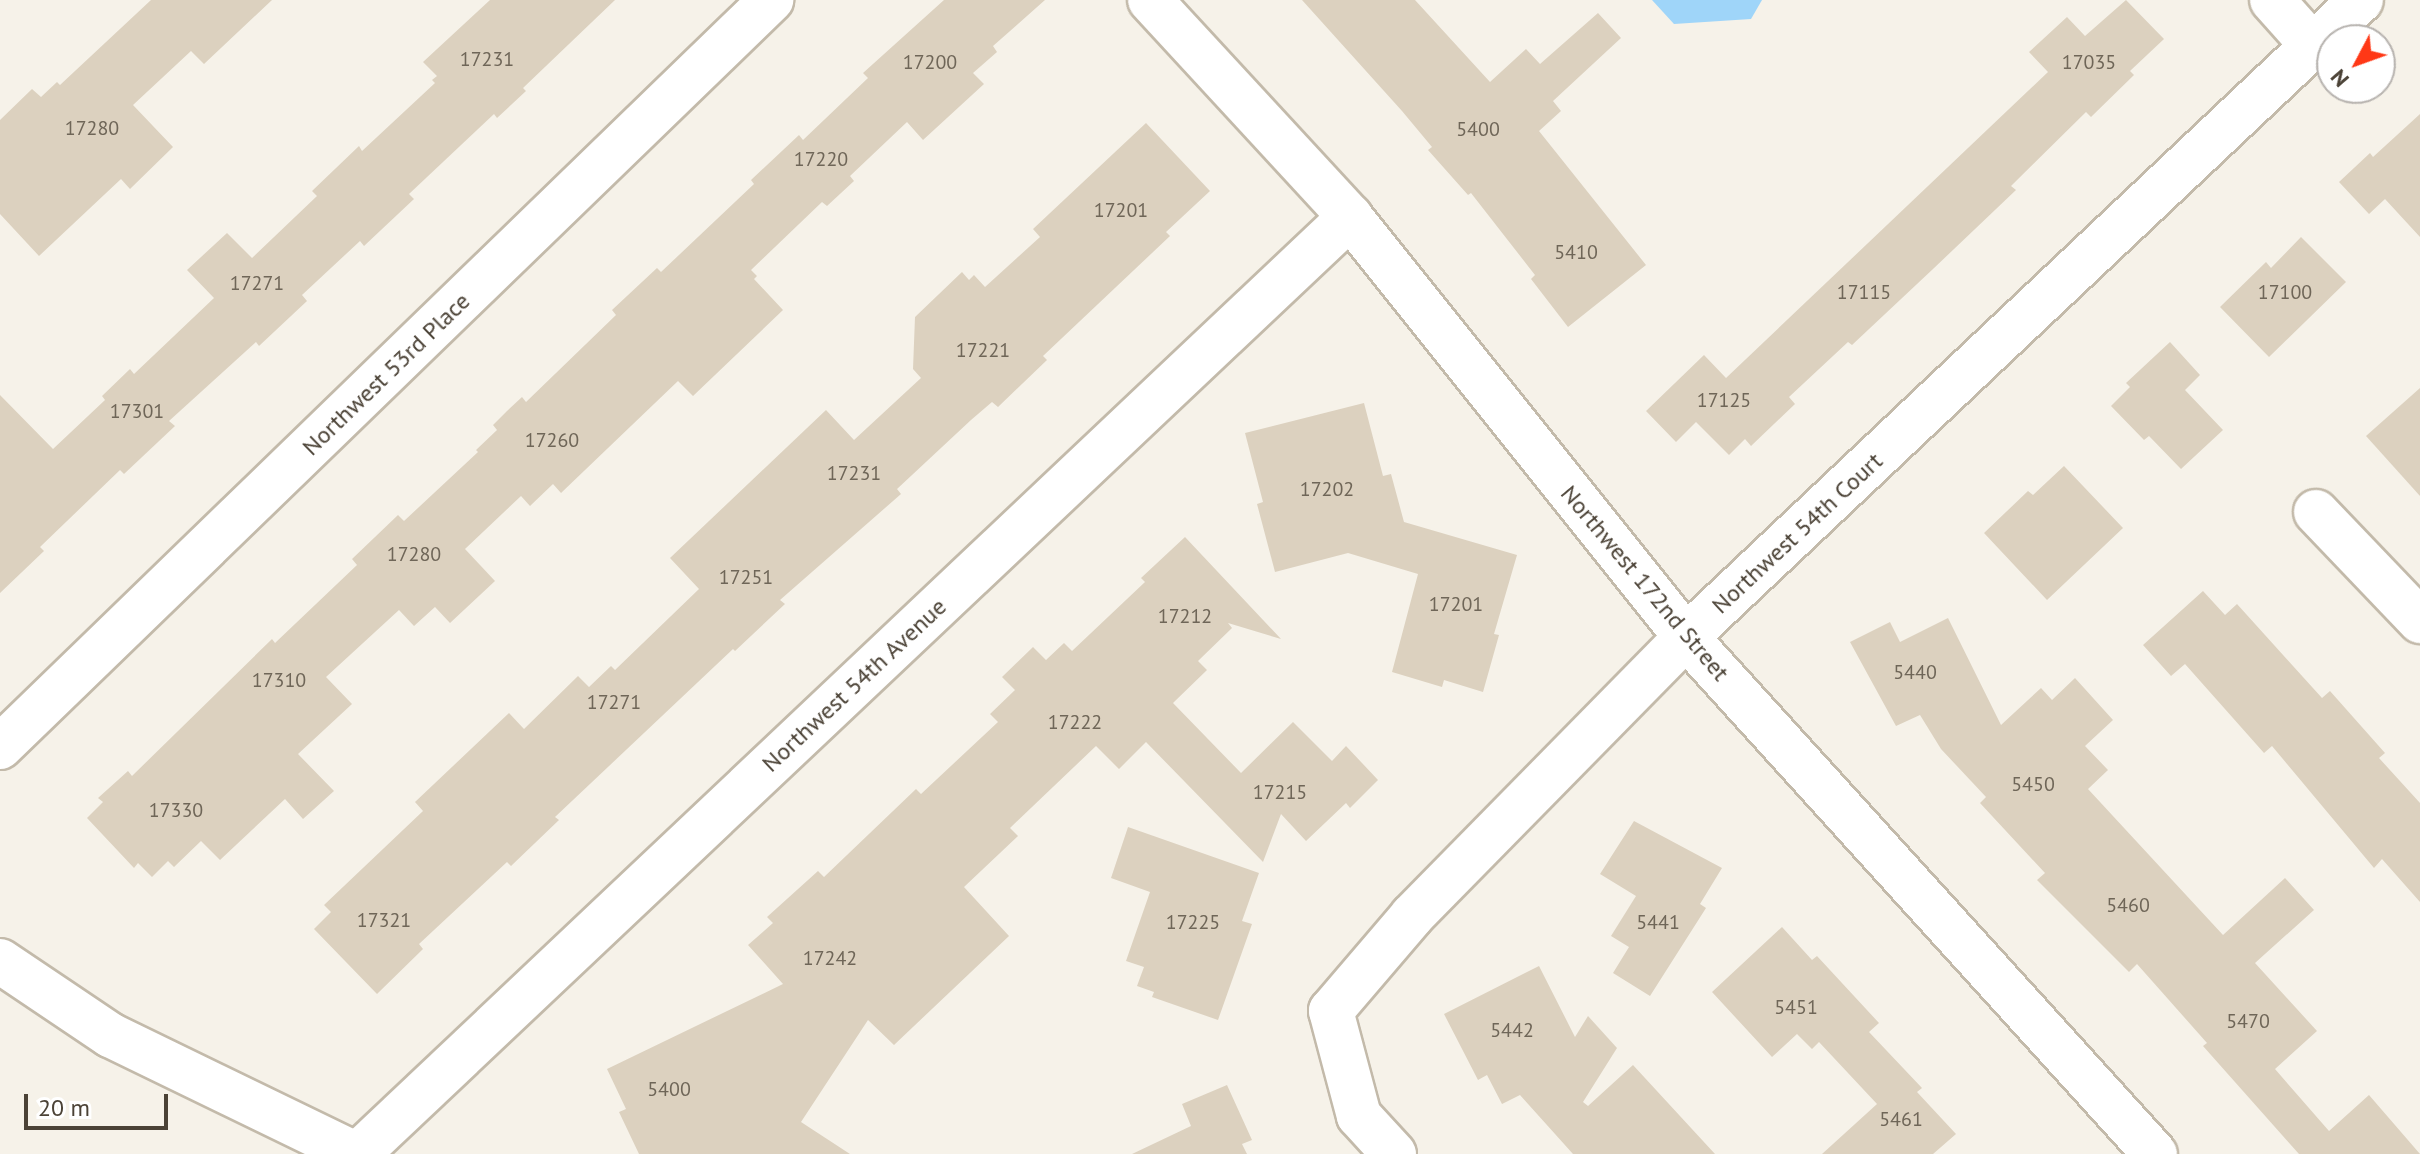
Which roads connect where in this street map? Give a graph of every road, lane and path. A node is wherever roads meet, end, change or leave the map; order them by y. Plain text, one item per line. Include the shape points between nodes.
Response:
1 (771, 0) edge
2 (1150, 0) edge
3 (2272, 0) edge
4 (2361, 0) edge
5 (2313, 46) junction
6 (1350, 217) junction
7 (2316, 512) dead end
8 (2420, 621) edge
9 (1686, 637) junction
10 (0, 747) edge
11 (0, 961) edge
12 (356, 1154) edge
13 (1394, 1154) edge
14 (2155, 1154) edge

1 - 10 street, Northwest 53rd Place
2 - 6 street, Northwest 172nd Street
3 - 5 street
4 - 5 street, Northwest 54th Court
5 - 9 street, Northwest 54th Court
6 - 9 street, Northwest 172nd Street
6 - 12 street, Northwest 54th Avenue
7 - 8 street
9 - 13 street, Northwest 54th Court via 1412,916 1331,1011 1359,1116
9 - 14 street, Northwest 172nd Street
11 - 12 street via 110,1035

